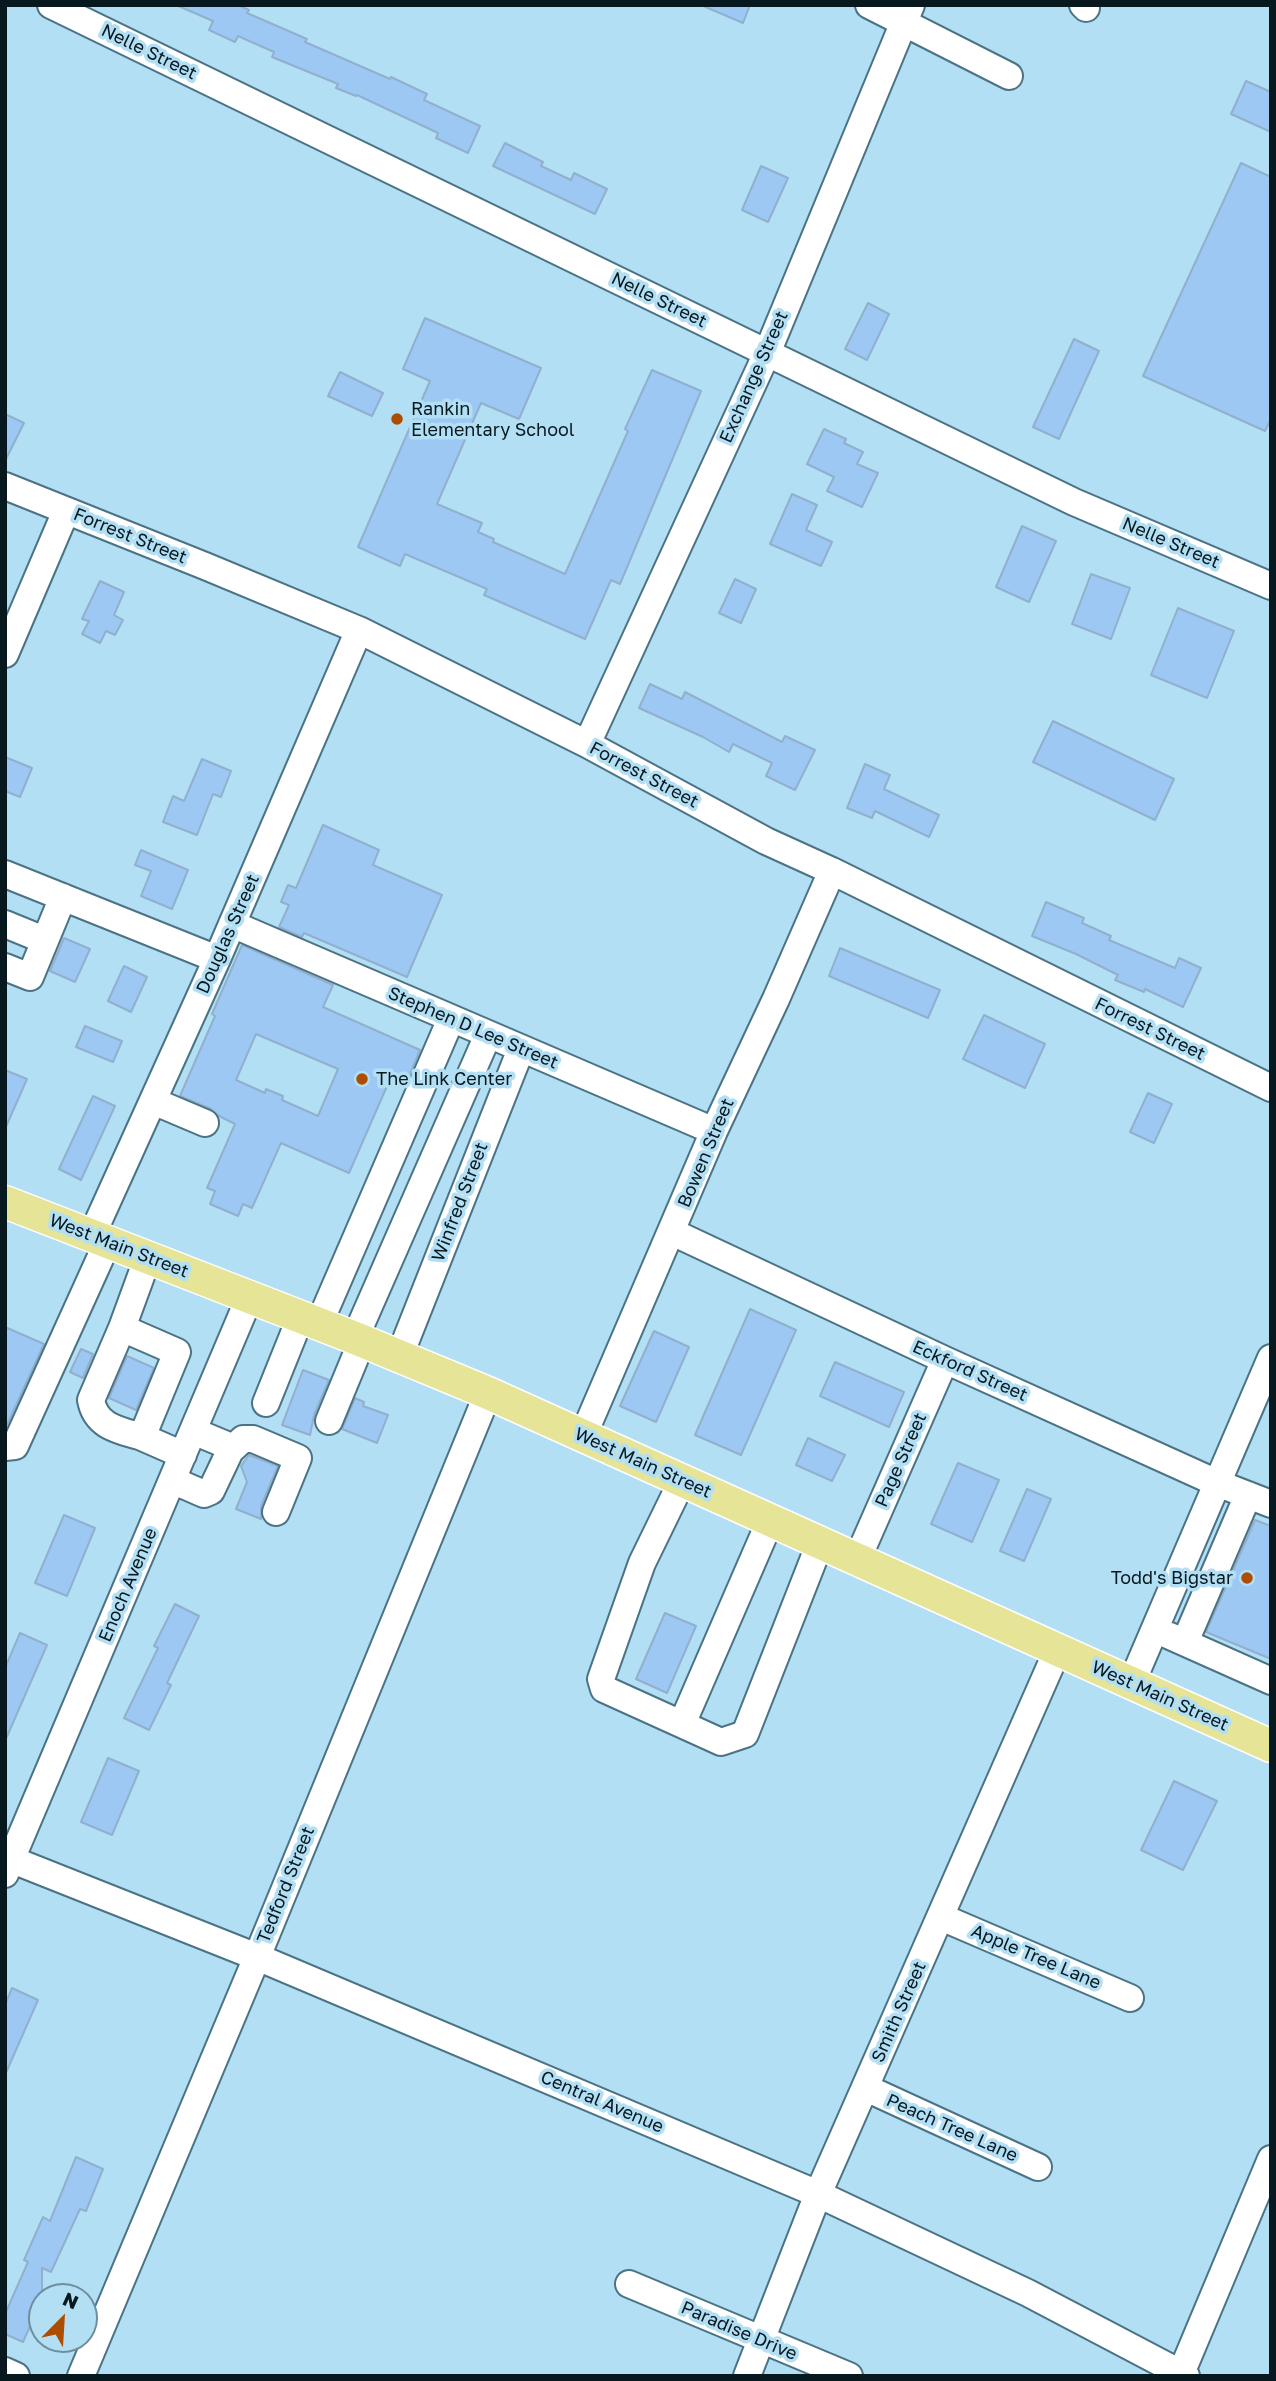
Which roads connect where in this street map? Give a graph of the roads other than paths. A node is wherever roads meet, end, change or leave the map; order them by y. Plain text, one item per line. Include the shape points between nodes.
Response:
1 (51, 5) edge
2 (869, 5) edge
3 (907, 14) edge
4 (1009, 76) dead end
5 (767, 353) junction
6 (5, 486) edge
7 (66, 511) junction
8 (1271, 586) edge
9 (359, 631) junction
10 (5, 654) edge
11 (587, 744) junction
12 (832, 871) junction
13 (5, 874) edge
14 (63, 897) junction
15 (5, 924) edge
16 (232, 924) junction
17 (44, 940) junction
18 (217, 959) junction
19 (5, 967) edge
20 (451, 1019) junction
21 (488, 1035) junction
22 (521, 1049) junction
23 (1271, 1088) edge
24 (153, 1101) junction
25 (205, 1124) dead end
26 (714, 1131) junction
27 (5, 1202) edge
28 (672, 1232) junction
29 (100, 1238) junction
30 (148, 1257) junction
31 (250, 1296) junction
32 (310, 1320) junction
33 (122, 1328) junction
34 (359, 1339) junction
35 (400, 1355) junction
36 (1271, 1358) edge
37 (944, 1360) junction
38 (488, 1393) junction
39 (266, 1403) dead end
40 (329, 1421) dead end
41 (583, 1436) junction
42 (142, 1437) junction
43 (188, 1443) junction
44 (5, 1447) edge
45 (230, 1451) junction
46 (172, 1480) junction
47 (682, 1481) junction
48 (1217, 1483) junction
49 (1259, 1499) edge
50 (276, 1512) dead end
51 (771, 1521) junction
52 (820, 1543) junction
53 (857, 1560) junction
54 (1156, 1629) junction
55 (1185, 1642) junction
56 (1057, 1651) junction
57 (1271, 1681) edge
58 (1132, 1682) junction
59 (682, 1724) junction
60 (1271, 1746) edge
61 (7, 1864) edge
62 (941, 1917) junction
63 (257, 1957) junction
64 (1130, 1998) dead end
65 (866, 2088) junction
66 (1271, 2159) edge
67 (1038, 2167) dead end
68 (818, 2194) junction
69 (628, 2284) dead end
70 (761, 2340) junction
71 (5, 2371) edge
72 (1182, 2375) edge
73 (16, 2376) edge
74 (81, 2376) edge
75 (747, 2376) edge
76 (849, 2376) edge

1 - 5 street, Nelle Street
2 - 3 street
3 - 4 street
3 - 5 street, Exchange Street
5 - 8 street, Nelle Street via 1074,502
5 - 11 street, Exchange Street
6 - 7 street, Forrest Street
7 - 9 street, Forrest Street
7 - 10 street
9 - 11 street, Forrest Street
9 - 16 street, Douglas Street
11 - 12 street, Forrest Street via 766,841
12 - 23 street, Forrest Street
12 - 26 street, Bowen Street
13 - 14 street
14 - 17 street
14 - 18 street
15 - 17 street
16 - 18 street, Douglas Street
16 - 20 street, Stephen D Lee Street
17 - 19 street via 30,977
18 - 24 street, Douglas Street
20 - 21 street, Stephen D Lee Street
20 - 32 street
21 - 22 street, Stephen D Lee Street
21 - 34 street
22 - 26 street, Stephen D Lee Street
22 - 35 street, Winfred Street
24 - 25 street
24 - 29 street, Douglas Street
26 - 28 street, Bowen Street
27 - 29 main road, West Main Street
28 - 37 street, Eckford Street
28 - 41 street, Bowen Street
29 - 30 main road, West Main Street
29 - 44 street, Douglas Street via 15,1446
30 - 31 main road, West Main Street
30 - 33 street
31 - 32 main road, West Main Street
31 - 43 street, Enoch Avenue
32 - 34 main road, West Main Street
32 - 39 street
33 - 42 street via 91,1400 93,1412 114,1428
33 - 42 street via 177,1352
34 - 35 main road, West Main Street
34 - 40 street
35 - 38 main road, West Main Street
36 - 48 street
37 - 48 street, Eckford Street
37 - 53 street, Page Street
38 - 41 main road, West Main Street
38 - 63 street, Tedford Street
41 - 47 main road, West Main Street
42 - 43 street
43 - 45 street via 229,1446
43 - 46 street, Enoch Avenue
45 - 46 street via 211,1491 204,1494
45 - 50 street via 243,1439 253,1439 298,1458
46 - 61 street, Enoch Avenue
47 - 51 main road, West Main Street
47 - 59 street via 642,1563 601,1679 604,1689
48 - 49 street, Eckford Street
48 - 54 street
49 - 55 street
51 - 52 main road, West Main Street
51 - 59 street
52 - 53 main road, West Main Street
52 - 59 street via 745,1734 722,1742
53 - 56 main road, West Main Street
54 - 55 street
54 - 58 street
55 - 57 street
56 - 58 main road, West Main Street
56 - 62 street, Smith Street
58 - 60 main road, West Main Street
61 - 63 street, Central Avenue
62 - 64 street, Apple Tree Lane
62 - 65 street, Smith Street
63 - 68 street, Central Avenue
63 - 74 street, Tedford Street
65 - 67 street, Peach Tree Lane
65 - 68 street, Smith Street
66 - 72 street
68 - 70 street, Smith Street
68 - 72 street, Central Avenue via 1028,2293
69 - 70 street, Paradise Drive
70 - 75 street, Smith Street
70 - 76 street, Paradise Drive
71 - 73 street

